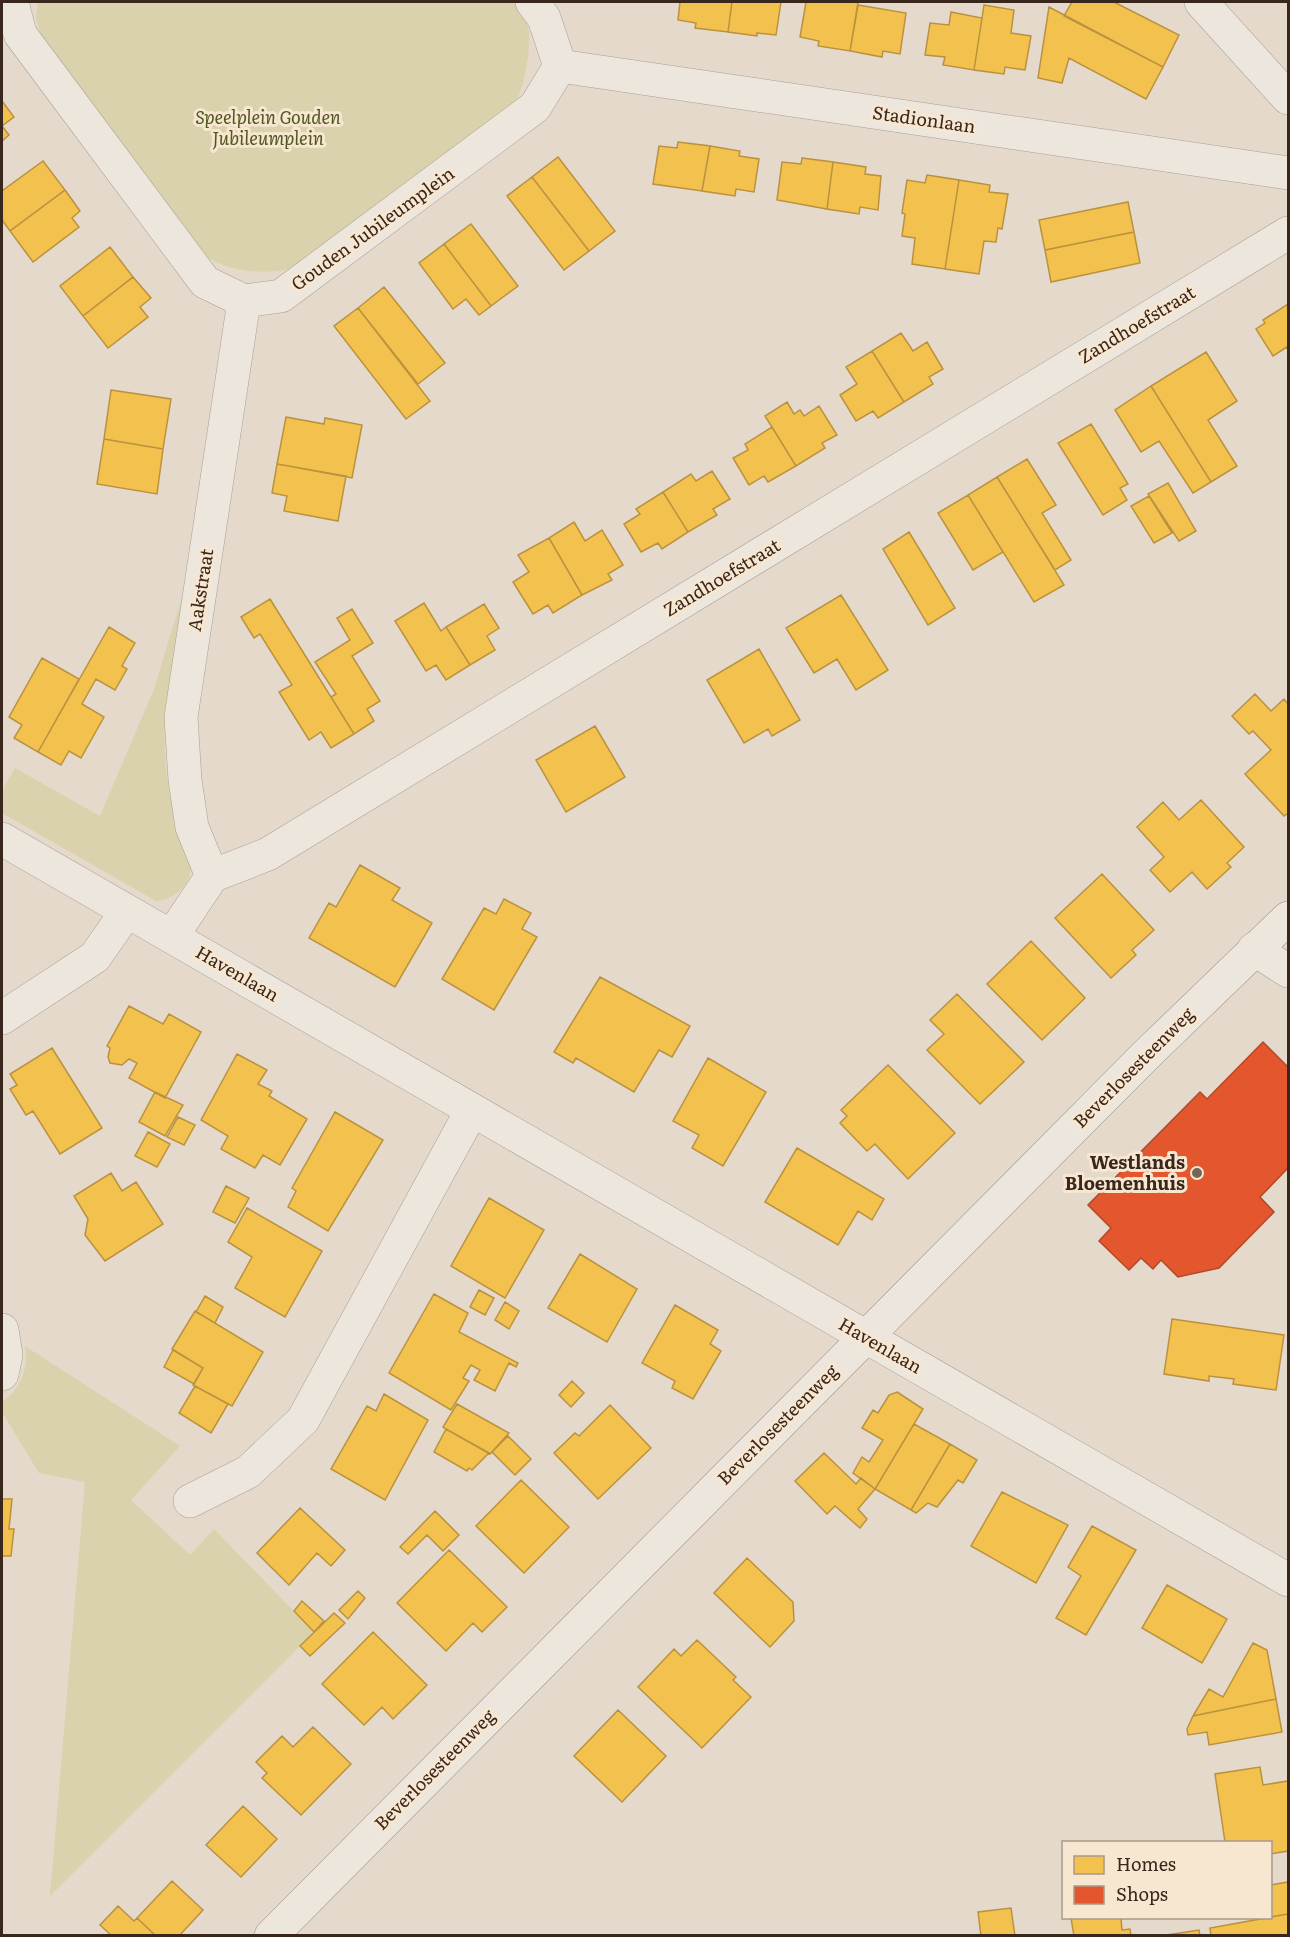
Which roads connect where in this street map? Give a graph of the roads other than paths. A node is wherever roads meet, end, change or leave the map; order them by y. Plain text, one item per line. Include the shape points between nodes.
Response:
1 (12, 2) edge
2 (532, 2) edge
3 (1201, 2) edge
4 (560, 66) junction
5 (1288, 98) edge
6 (1288, 173) edge
7 (1288, 233) edge
8 (244, 301) junction
9 (2, 839) edge
10 (212, 876) junction
11 (127, 911) junction
12 (1288, 918) edge
13 (172, 936) junction
14 (1254, 949) junction
15 (1288, 971) edge
16 (2, 1018) edge
17 (472, 1110) junction
18 (2, 1330) edge
19 (864, 1338) junction
20 (2, 1374) edge
21 (190, 1501) dead end
22 (1288, 1580) edge
23 (271, 1935) edge

1 - 8 street via 20,34 205,282
2 - 4 street via 544,18
3 - 5 street
4 - 6 street, Stadionlaan
4 - 8 street, Gouden Jubileumplein via 535,107 440,180 281,296
7 - 10 street, Zandhoefstraat via 268,854
8 - 10 street, Aakstraat via 181,717 192,827
9 - 11 street, Havenlaan
10 - 13 street
11 - 13 street, Havenlaan
11 - 16 street via 95,957
12 - 14 street, Beverlosesteenweg
13 - 17 street, Havenlaan
14 - 15 street
14 - 19 street, Beverlosesteenweg
17 - 19 street, Havenlaan
17 - 21 street via 303,1420 248,1472
18 - 20 street via 6,1355
19 - 22 street, Havenlaan
19 - 23 street, Beverlosesteenweg

